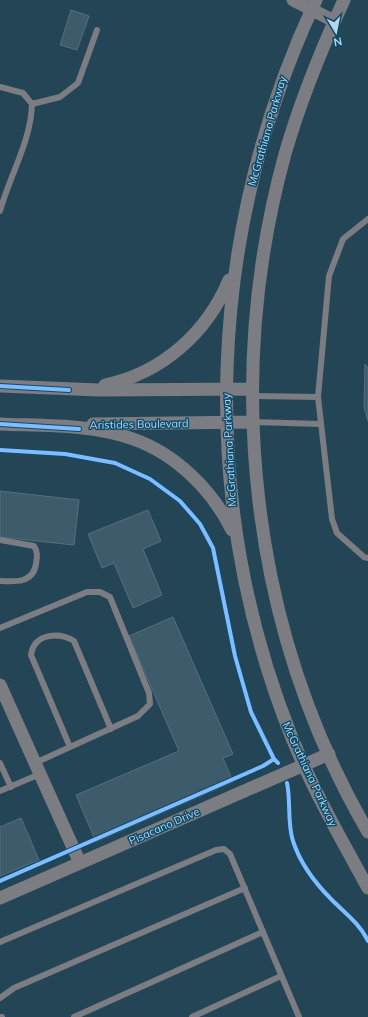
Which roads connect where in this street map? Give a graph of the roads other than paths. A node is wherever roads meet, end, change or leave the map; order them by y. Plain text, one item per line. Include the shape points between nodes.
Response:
1 (293, 0) edge
2 (344, 0) edge
3 (314, 5) edge
4 (334, 21) junction
5 (97, 30) dead end
6 (0, 87) edge
7 (32, 104) junction
8 (0, 211) edge
9 (368, 219) edge
10 (235, 267) junction
11 (0, 386) edge
12 (226, 389) junction
13 (69, 390) junction
14 (252, 392) junction
15 (318, 397) junction
16 (226, 422) junction
17 (252, 422) junction
18 (0, 424) edge
19 (320, 424) junction
20 (26, 425) junction
21 (0, 540) edge
22 (238, 547) junction
23 (368, 558) edge
24 (0, 581) edge
25 (0, 628) edge
26 (0, 686) edge
27 (112, 729) junction
28 (70, 747) junction
29 (329, 754) junction
30 (0, 763) edge
31 (304, 764) junction
32 (37, 769) junction
33 (11, 787) junction
34 (0, 792) edge
35 (368, 832) edge
36 (80, 863) junction
37 (245, 888) junction
38 (368, 888) edge
39 (0, 898) edge
40 (263, 932) junction
41 (0, 942) edge
42 (281, 976) junction
43 (0, 998) edge
44 (74, 1017) edge
45 (192, 1017) edge
46 (299, 1017) edge

1 - 3 street
2 - 4 street
3 - 4 street
3 - 10 street, McGrathiana Parkway via 287,66 264,135 250,188
4 - 14 street via 306,92 274,201 259,285
5 - 7 lane via 78,83 60,97
6 - 7 lane via 23,93
7 - 8 lane via 32,116
9 - 15 lane via 343,239 328,276
10 - 12 street, McGrathiana Parkway
10 - 13 street via 210,316 176,352 138,375 118,382
11 - 13 street
12 - 13 street
12 - 14 street
12 - 16 street, McGrathiana Parkway
14 - 15 lane
14 - 17 street
15 - 19 lane
16 - 17 street, Aristides Boulevard
16 - 20 street, Aristides Boulevard
16 - 22 street, McGrathiana Parkway via 228,472
17 - 19 lane
17 - 29 street via 262,530 275,596 291,658
18 - 20 street, Aristides Boulevard
19 - 23 lane via 332,519 337,533
20 - 22 street, Aristides Boulevard via 112,433 156,449 182,467 204,488 222,511
21 - 24 lane via 28,543 38,552 35,570 29,578 21,581
22 - 31 street, McGrathiana Parkway via 258,636 274,690
25 - 27 lane via 87,592 100,592 110,597 149,693 150,704 138,716
26 - 32 street
27 - 28 lane
27 - 28 lane via 74,641 54,634 36,642 31,655
28 - 32 lane
29 - 31 street, Pisacano Drive
29 - 35 street
30 - 33 lane
31 - 36 street, Pisacano Drive
31 - 38 street, McGrathiana Parkway via 334,828
32 - 33 lane
32 - 36 street
33 - 34 lane
36 - 39 street, Pisacano Drive
37 - 40 lane
37 - 41 lane via 230,854 224,849 216,850
37 - 43 lane via 14,988
40 - 42 lane
40 - 44 lane
42 - 45 lane
42 - 46 lane

